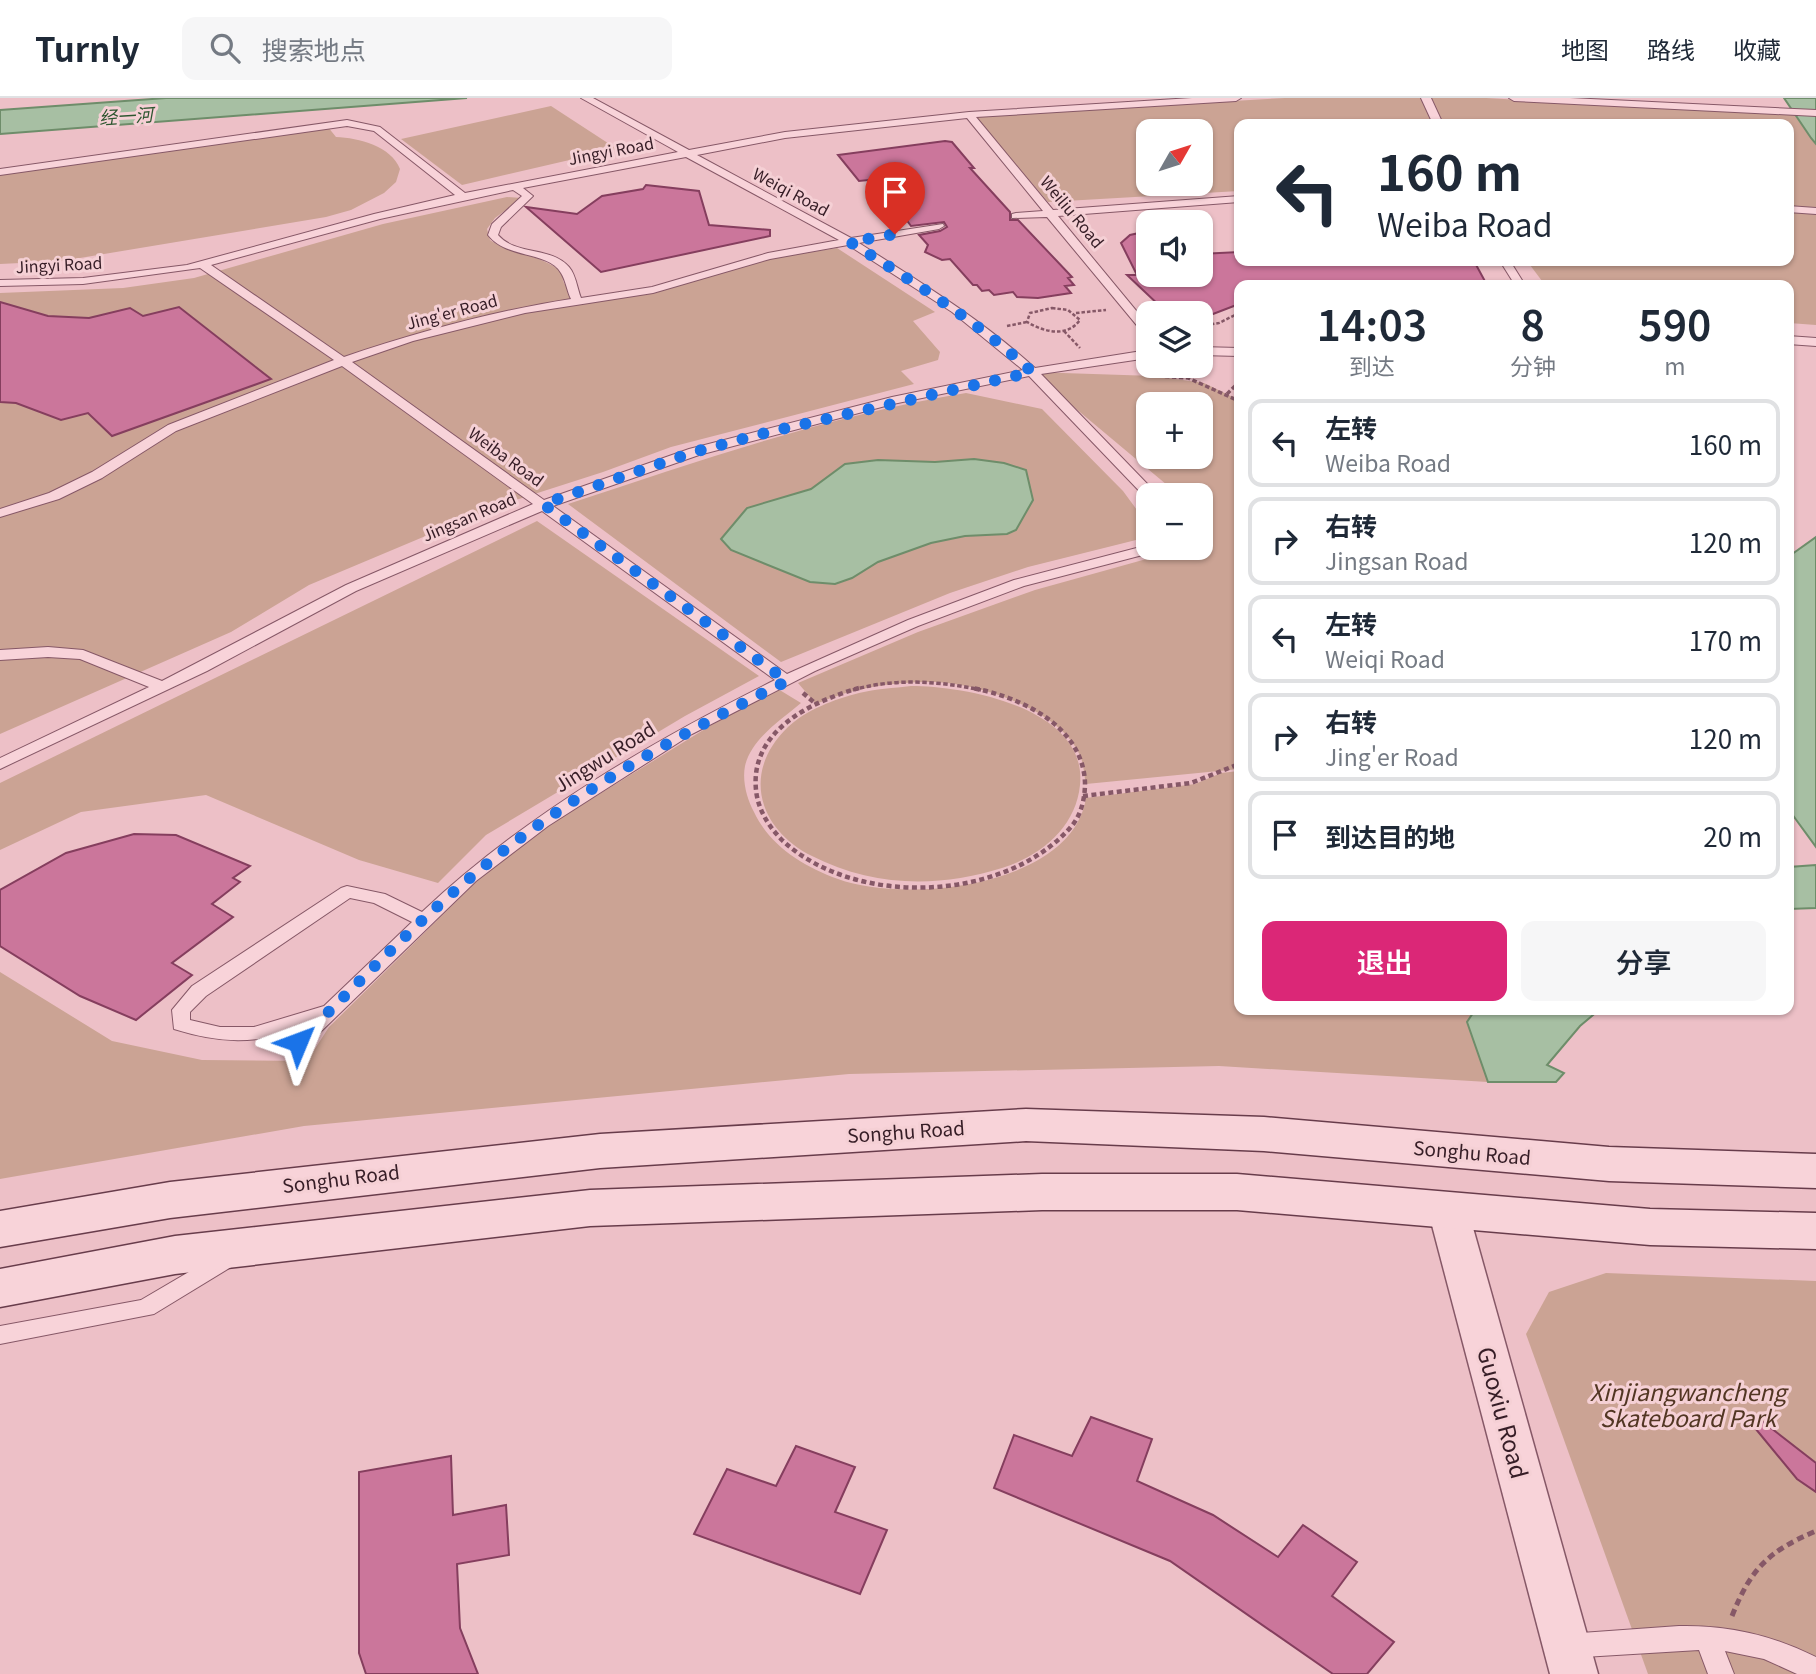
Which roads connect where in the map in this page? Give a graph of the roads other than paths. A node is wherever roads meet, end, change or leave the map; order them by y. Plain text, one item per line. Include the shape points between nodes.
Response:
1 (1236, 98) edge
2 (1426, 98) edge
3 (1514, 98) edge
4 (589, 100) edge
5 (1816, 113) edge
6 (969, 115) junction
7 (1436, 119) edge
8 (686, 153) junction
9 (0, 172) edge
10 (514, 186) junction
11 (464, 197) junction
12 (1234, 199) edge
13 (1794, 209) edge
14 (1816, 211) edge
15 (1052, 214) junction
16 (1016, 216) dead end
17 (939, 226) dead end
18 (850, 242) junction
19 (203, 265) junction
20 (0, 283) edge
21 (578, 302) junction
22 (1136, 317) edge
23 (1794, 340) edge
24 (1816, 342) edge
25 (1213, 351) edge
26 (1234, 352) edge
27 (1136, 356) edge
28 (343, 361) junction
29 (1032, 372) junction
30 (1139, 483) edge
31 (543, 504) junction
32 (0, 513) edge
33 (1136, 552) edge
34 (0, 655) edge
35 (787, 681) junction
36 (162, 687) junction
37 (0, 764) edge
38 (425, 921) junction
39 (333, 1008) junction
40 (298, 1042) dead end
41 (1437, 1151) junction
42 (1816, 1171) edge
43 (1448, 1210) junction
44 (0, 1229) edge
45 (1816, 1231) edge
46 (247, 1246) junction
47 (0, 1288) edge
48 (0, 1335) edge
49 (1715, 1639) junction
50 (1570, 1660) edge
51 (1816, 1670) edge
52 (1721, 1674) edge

1 - 6 lane, Jingyi Road
2 - 7 lane
3 - 5 lane
4 - 8 lane, Weiqi Road
6 - 8 lane, Jingyi Road via 785,135
6 - 15 lane, Weiliu Road
8 - 10 lane, Jingyi Road
8 - 18 lane, Weiqi Road
9 - 11 lane via 346,123 377,130
10 - 11 lane, Jingyi Road
10 - 21 lane via 527,199 496,226 493,235 504,246 542,255 564,267
11 - 19 lane, Jingyi Road
12 - 15 lane
13 - 14 lane
15 - 16 lane
15 - 22 lane, Weiliu Road
17 - 18 lane, Jing'er Road
18 - 21 lane, Jing'er Road via 768,256 653,290
18 - 29 lane, Weiqi Road via 956,310
19 - 20 lane, Jingyi Road via 83,281
19 - 28 lane, Weiba Road
21 - 28 lane, Jing'er Road via 497,316
23 - 24 lane
25 - 26 lane
27 - 29 lane, Jingsan Road
28 - 31 lane, Weiba Road
28 - 32 lane, Jing'er Road via 172,428 97,475 54,496
29 - 30 lane, Weiqi Road
29 - 31 lane, Jingsan Road via 694,452
31 - 35 lane, Weiba Road
31 - 36 lane, Jingsan Road via 351,588
33 - 35 lane, Jingwu Road via 1019,583 913,623
34 - 36 lane via 83,655
35 - 38 lane, Jingwu Road via 686,731 542,822 470,877
36 - 37 lane, Jingsan Road
38 - 39 lane, Jingwu Road
38 - 39 lane via 379,898 347,892 199,991 181,1010 181,1024 240,1036 275,1032
39 - 40 lane, Jingwu Road
41 - 42 main road, Songhu Road via 1665,1167
41 - 43 main road, Guoxiu Road
41 - 44 main road, Songhu Road via 1264,1135 1026,1125 600,1151 170,1200
43 - 45 main road via 1650,1227
43 - 46 main road via 1237,1192 1028,1192 590,1208
43 - 50 street, Guoxiu Road
46 - 47 main road
46 - 48 lane via 146,1308
49 - 50 lane
49 - 51 lane via 1776,1651
49 - 52 lane

